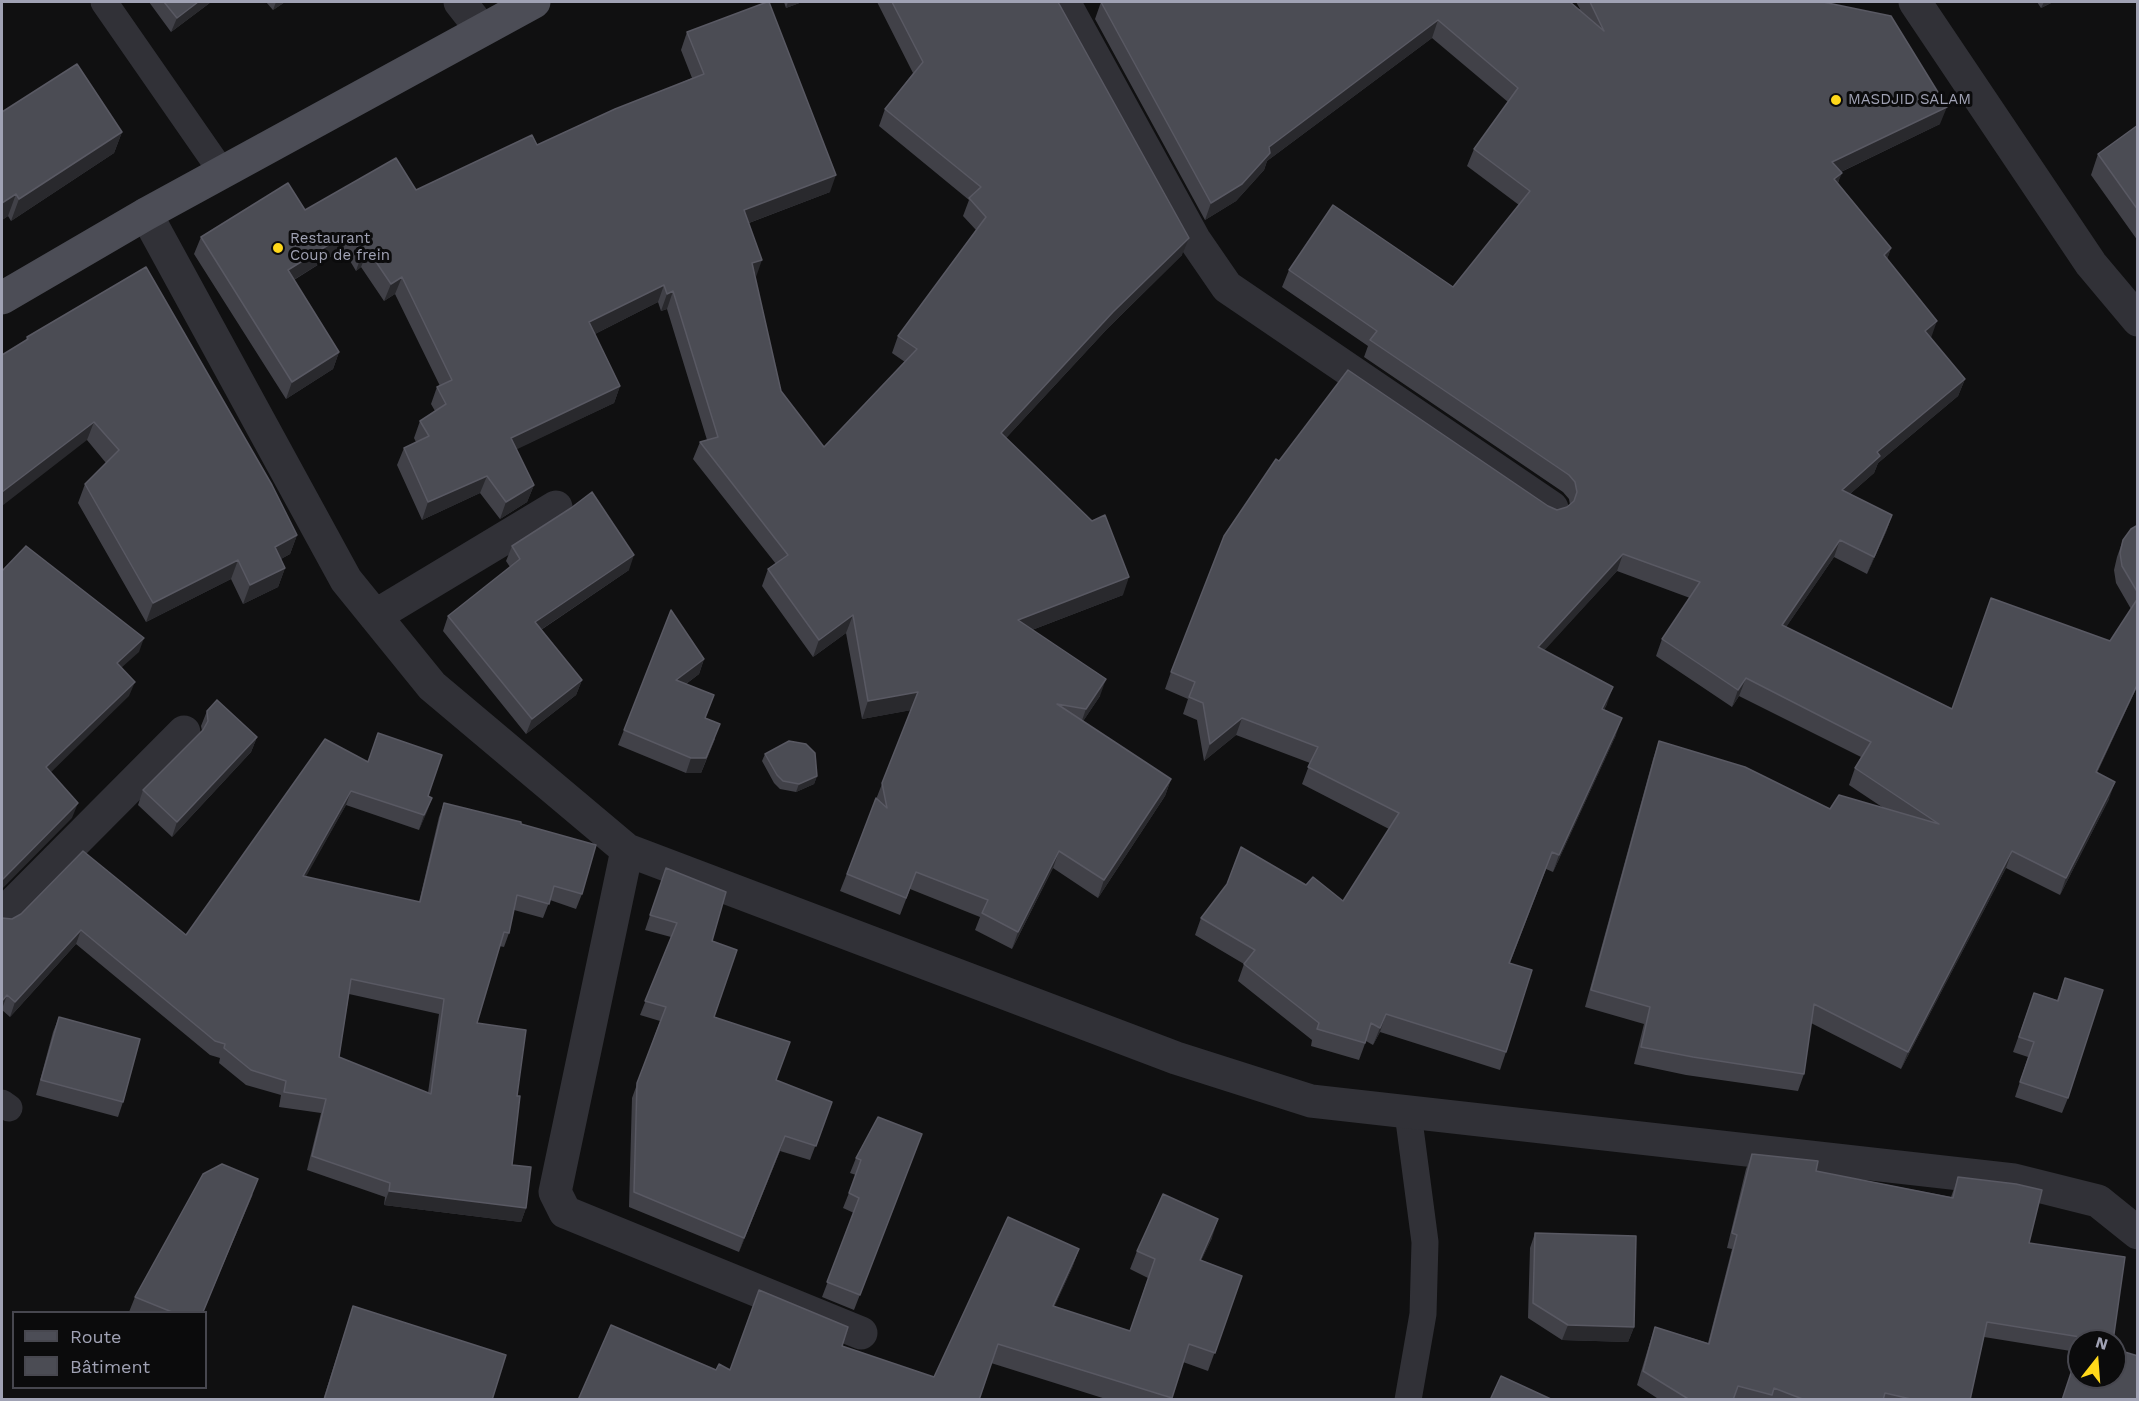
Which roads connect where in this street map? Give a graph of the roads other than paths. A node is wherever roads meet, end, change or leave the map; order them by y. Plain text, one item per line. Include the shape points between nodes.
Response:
1 (104, 2) edge
2 (460, 2) edge
3 (534, 2) edge
4 (1064, 2) edge
5 (1916, 2) edge
6 (482, 30) junction
7 (222, 172) junction
8 (146, 214) junction
9 (2, 298) edge
10 (2138, 320) edge
11 (556, 507) dead end
12 (1552, 508) edge
13 (375, 616) junction
14 (184, 732) dead end
15 (627, 850) junction
16 (2, 915) edge
17 (1408, 1113) junction
18 (2138, 1233) edge
19 (861, 1333) dead end
20 (1408, 1400) edge

1 - 7 lane
2 - 6 street
3 - 6 main road
4 - 12 street via 1194,239 1227,287
5 - 10 street via 2091,264
6 - 7 main road
7 - 8 main road
8 - 9 main road
8 - 13 street via 346,580
11 - 13 street
13 - 15 street via 432,686
14 - 16 street
15 - 17 street via 1176,1058 1311,1101
15 - 19 street via 555,1192 565,1212
17 - 18 street via 2014,1180 2098,1201
17 - 20 lane via 1425,1242 1423,1314

